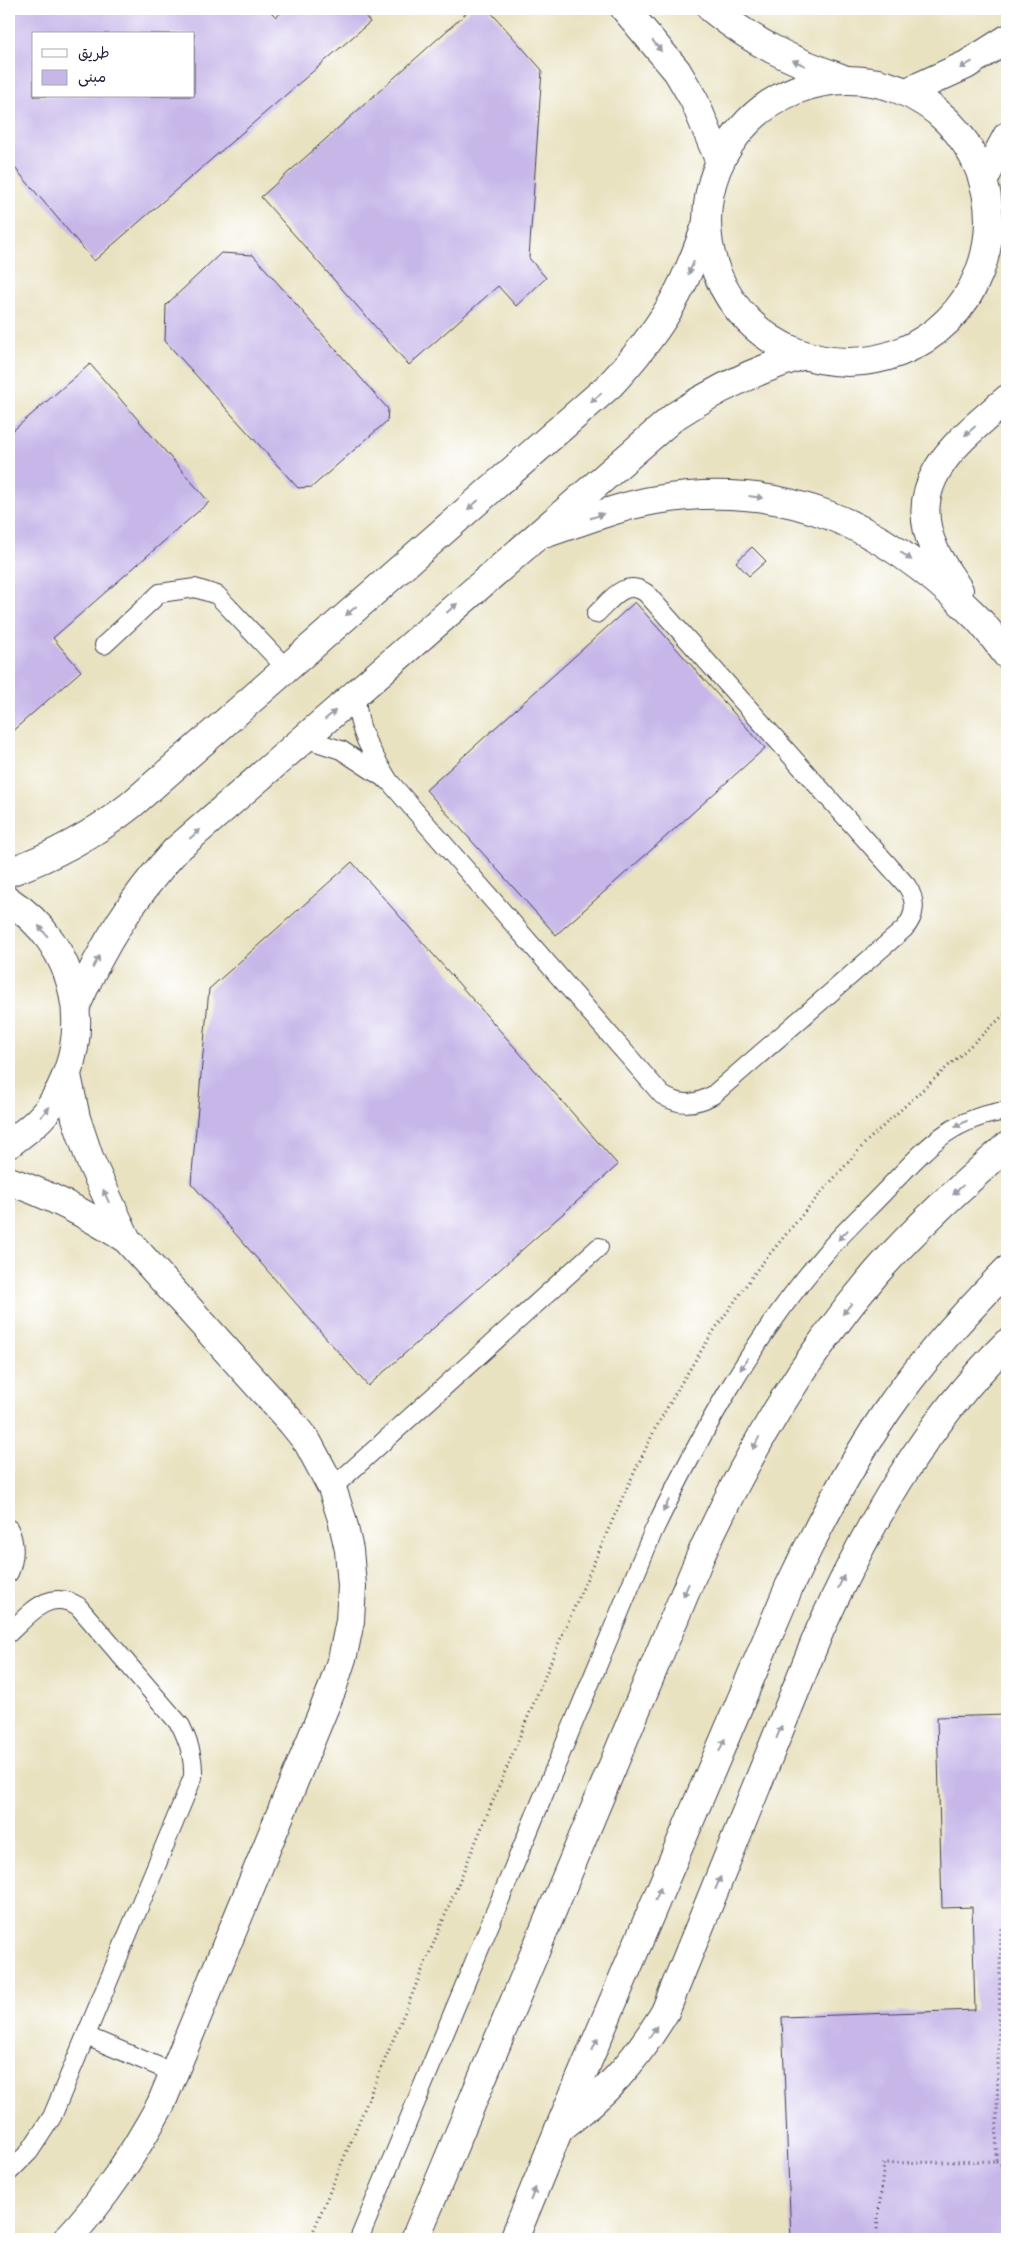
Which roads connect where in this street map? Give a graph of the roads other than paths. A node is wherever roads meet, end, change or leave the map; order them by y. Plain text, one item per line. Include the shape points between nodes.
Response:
1 (625, 9) edge
2 (712, 9) edge
3 (1007, 39) edge
4 (845, 79) junction
5 (907, 92) junction
6 (1007, 136) edge
7 (720, 162) junction
8 (985, 192) junction
9 (707, 222) junction
10 (1007, 225) edge
11 (804, 356) junction
12 (1007, 399) edge
13 (534, 537) junction
14 (596, 614) dead end
15 (974, 615) junction
16 (104, 645) dead end
17 (1007, 655) edge
18 (286, 668) junction
19 (356, 692) junction
20 (304, 738) junction
21 (389, 782) junction
22 (9, 872) edge
23 (9, 901) edge
24 (76, 1006) junction
25 (67, 1075) junction
26 (1007, 1111) edge
27 (9, 1144) edge
28 (1007, 1146) edge
29 (9, 1182) edge
30 (127, 1240) junction
31 (599, 1247) dead end
32 (1007, 1270) edge
33 (1007, 1342) edge
34 (332, 1488) junction
35 (9, 1529) edge
36 (9, 1573) edge
37 (9, 1633) edge
38 (86, 2036) junction
39 (174, 2073) junction
40 (559, 2129) junction
41 (9, 2172) edge
42 (68, 2239) edge
43 (359, 2239) edge
44 (415, 2239) edge
45 (514, 2239) edge

1 -> 7 street via 677,71 694,100
4 -> 2 street via 772,50 738,30
3 -> 5 street via 966,65
4 - 5 street via 876,82
4 - 7 street via 814,84 784,94 758,112 736,134
5 - 8 street via 940,114 967,144
6 - 8 street
7 - 9 street via 710,191
8 - 10 street
8 - 11 street via 988,238 979,272 962,304 938,330 908,349 875,360 839,362
9 - 11 street via 714,266 734,304 766,336
9 -> 18 street via 679,294 660,326 617,378
11 - 13 street via 750,374 683,411
12 -> 15 street via 956,443 941,461 931,482 926,505 927,528 935,551
13 -> 15 street via 654,500 689,495 760,497 829,515 892,546
19 -> 13 street
14 - 21 lane via 626,588 646,592 912,894 914,913 904,929 714,1095 702,1102 688,1104 674,1102 662,1095
15 - 17 street
16 - 18 lane via 160,593 195,588 217,595
18 - 22 street via 131,806 72,846
20 -> 19 street
19 - 21 lane via 361,732
20 - 21 lane via 341,750
24 -> 20 street via 108,939 151,878 176,850
24 -> 23 street via 70,978 59,952 42,928
24 - 25 street via 76,1041
27 -> 25 street via 31,1128 52,1104
30 -> 25 street via 90,1160 76,1118
26 -> 43 lane via 977,1117 952,1129 881,1195 824,1255 784,1307 746,1360 713,1416 653,1532
28 -> 44 street via 924,1222 878,1271 830,1331 796,1378 728,1495
29 - 30 street via 41,1192 86,1213
30 - 34 street via 292,1423 308,1443
31 - 34 lane
40 -> 32 street via 789,1587 818,1526 888,1410 928,1357
40 -> 33 street via 620,2077 665,2012 847,1570 878,1512 914,1456 953,1404
34 - 39 street via 349,1550 352,1586 350,1621 343,1655 332,1689
35 - 36 lane via 14,1549
37 - 38 lane via 41,1605 52,1600 64,1600 78,1606 181,1726 194,1762 194,1777
38 - 39 lane
38 - 41 lane via 52,2118 29,2152
39 - 42 street via 138,2146 111,2187
45 -> 40 street

